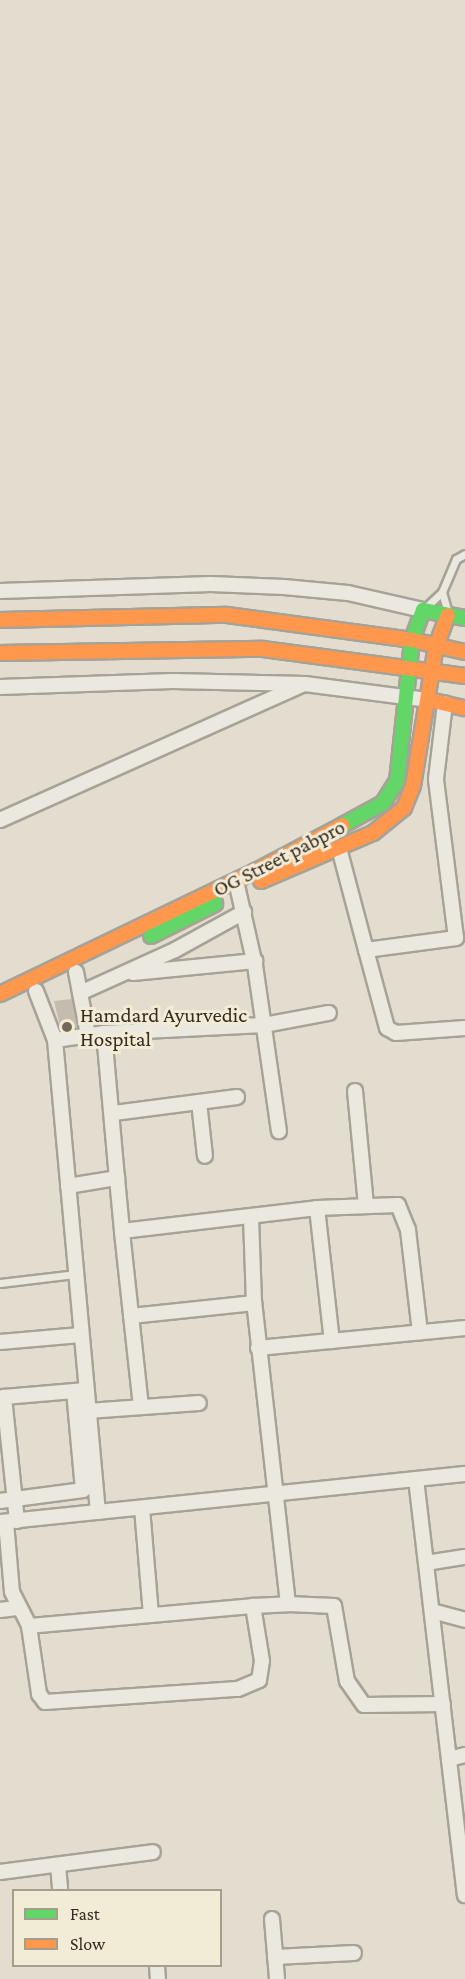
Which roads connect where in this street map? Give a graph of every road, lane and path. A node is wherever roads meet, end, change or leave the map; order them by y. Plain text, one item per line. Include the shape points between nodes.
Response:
1 (465, 554) edge
2 (0, 591) edge
3 (442, 592) junction
4 (423, 609) junction
5 (448, 615) junction
6 (465, 618) edge
7 (0, 620) edge
8 (412, 640) junction
9 (436, 646) junction
10 (465, 652) edge
11 (0, 653) edge
12 (410, 667) junction
13 (433, 669) junction
14 (465, 676) edge
15 (305, 684) junction
16 (0, 687) edge
17 (406, 695) junction
18 (429, 700) junction
19 (445, 704) junction
20 (465, 708) edge
21 (0, 820) edge
22 (339, 848) junction
23 (238, 886) junction
24 (244, 912) junction
25 (460, 938) edge
26 (366, 950) junction
27 (255, 961) junction
28 (76, 972) junction
29 (122, 974) junction
30 (36, 991) junction
31 (80, 993) junction
32 (0, 994) edge
33 (0, 1007) edge
34 (329, 1013) dead end
35 (264, 1025) junction
36 (465, 1028) edge
37 (104, 1033) junction
38 (88, 1035) junction
39 (55, 1040) junction
40 (355, 1091) dead end
41 (237, 1097) dead end
42 (200, 1102) junction
43 (114, 1113) junction
44 (279, 1131) dead end
45 (205, 1156) dead end
46 (117, 1178) junction
47 (68, 1186) junction
48 (366, 1205) junction
49 (317, 1208) junction
50 (251, 1217) junction
51 (122, 1231) junction
52 (76, 1274) junction
53 (0, 1282) edge
54 (254, 1303) junction
55 (131, 1316) junction
56 (465, 1328) edge
57 (420, 1332) junction
58 (81, 1335) junction
59 (332, 1341) junction
60 (0, 1342) edge
61 (258, 1348) junction
62 (80, 1391) junction
63 (199, 1403) dead end
64 (141, 1407) junction
65 (88, 1411) junction
66 (465, 1474) edge
67 (416, 1479) junction
68 (274, 1494) junction
69 (15, 1499) junction
70 (0, 1501) edge
71 (142, 1508) junction
72 (98, 1512) junction
73 (8, 1522) edge
74 (465, 1557) edge
75 (426, 1563) junction
76 (288, 1604) junction
77 (252, 1605) junction
78 (17, 1608) junction
79 (0, 1610) edge
80 (432, 1611) junction
81 (151, 1615) junction
82 (465, 1620) edge
83 (29, 1626) junction
84 (442, 1704) junction
85 (465, 1755) edge
86 (449, 1759) junction
87 (460, 1806) edge
88 (153, 1852) dead end
89 (58, 1865) junction
90 (0, 1872) edge
91 (465, 1887) edge
92 (60, 1889) edge
93 (272, 1919) dead end
94 (354, 1953) dead end
95 (275, 1957) junction
96 (278, 1979) edge

1 - 3 lane via 456,559
2 - 4 street via 211,584 284,587 348,593
3 - 4 lane
3 - 5 lane
4 - 5 street
4 - 8 street, OG Street pabpro
5 - 6 street
5 - 9 street, OG Street pabpro
7 - 8 street via 227,615
8 - 9 street
8 - 12 street, OG Street pabpro
9 - 10 street
9 - 13 street, OG Street pabpro
11 - 12 street via 263,649
12 - 13 street
12 - 17 street, OG Street pabpro
13 - 14 street
13 - 18 street, OG Street pabpro
15 - 16 street via 174,681
15 - 17 street
15 - 21 street
17 - 18 street
17 - 23 street, OG Street pabpro via 397,781 383,803
18 - 19 street
18 - 22 street, OG Street pabpro via 413,786 404,808 373,833
19 - 20 street
19 - 25 street via 436,779
22 - 23 street, OG Street pabpro
22 - 26 street
23 - 24 street
23 - 28 street, OG Street pabpro
23 - 32 street, OG Street pabpro
24 - 27 street
24 - 29 street
25 - 26 street
26 - 36 street via 387,1028 396,1033
27 - 29 street
27 - 35 street
28 - 30 street, OG Street pabpro
28 - 31 street
29 - 31 street
30 - 33 street, OG Street pabpro
30 - 39 street
31 - 38 street
34 - 35 street
35 - 37 street
35 - 44 street
37 - 38 street
37 - 43 street
38 - 39 street
39 - 47 street
40 - 48 street
41 - 42 street
42 - 43 street
42 - 45 street
43 - 46 street
46 - 47 street
46 - 51 street
47 - 52 street
48 - 49 street
48 - 57 street via 399,1205 405,1213
49 - 50 street
49 - 59 street
50 - 51 street
50 - 54 street
51 - 55 street
52 - 53 lane
52 - 58 street
54 - 55 street
54 - 61 street
55 - 64 street
56 - 57 street
57 - 59 street
58 - 60 street
58 - 62 street
59 - 61 street
61 - 68 street
62 - 65 street
62 - 69 street via 83,1490
62 - 69 street via 4,1397
63 - 64 street
64 - 65 street
65 - 72 street
66 - 67 street
67 - 68 street
67 - 75 street
68 - 71 street
68 - 76 street
69 - 70 street
69 - 73 street
71 - 72 street
71 - 81 street
72 - 73 street
73 - 78 street
74 - 75 street
75 - 80 street
76 - 77 street
76 - 84 street via 334,1606 347,1681 364,1705
77 - 81 street
77 - 83 street via 261,1674 254,1685 238,1689 45,1702 39,1694
78 - 79 street
78 - 83 street
80 - 82 street
80 - 84 street
81 - 83 street
84 - 86 street
85 - 86 street
86 - 87 street
87 - 91 street
88 - 89 street
89 - 90 street
89 - 92 street
93 - 95 street
94 - 95 street
95 - 96 street

